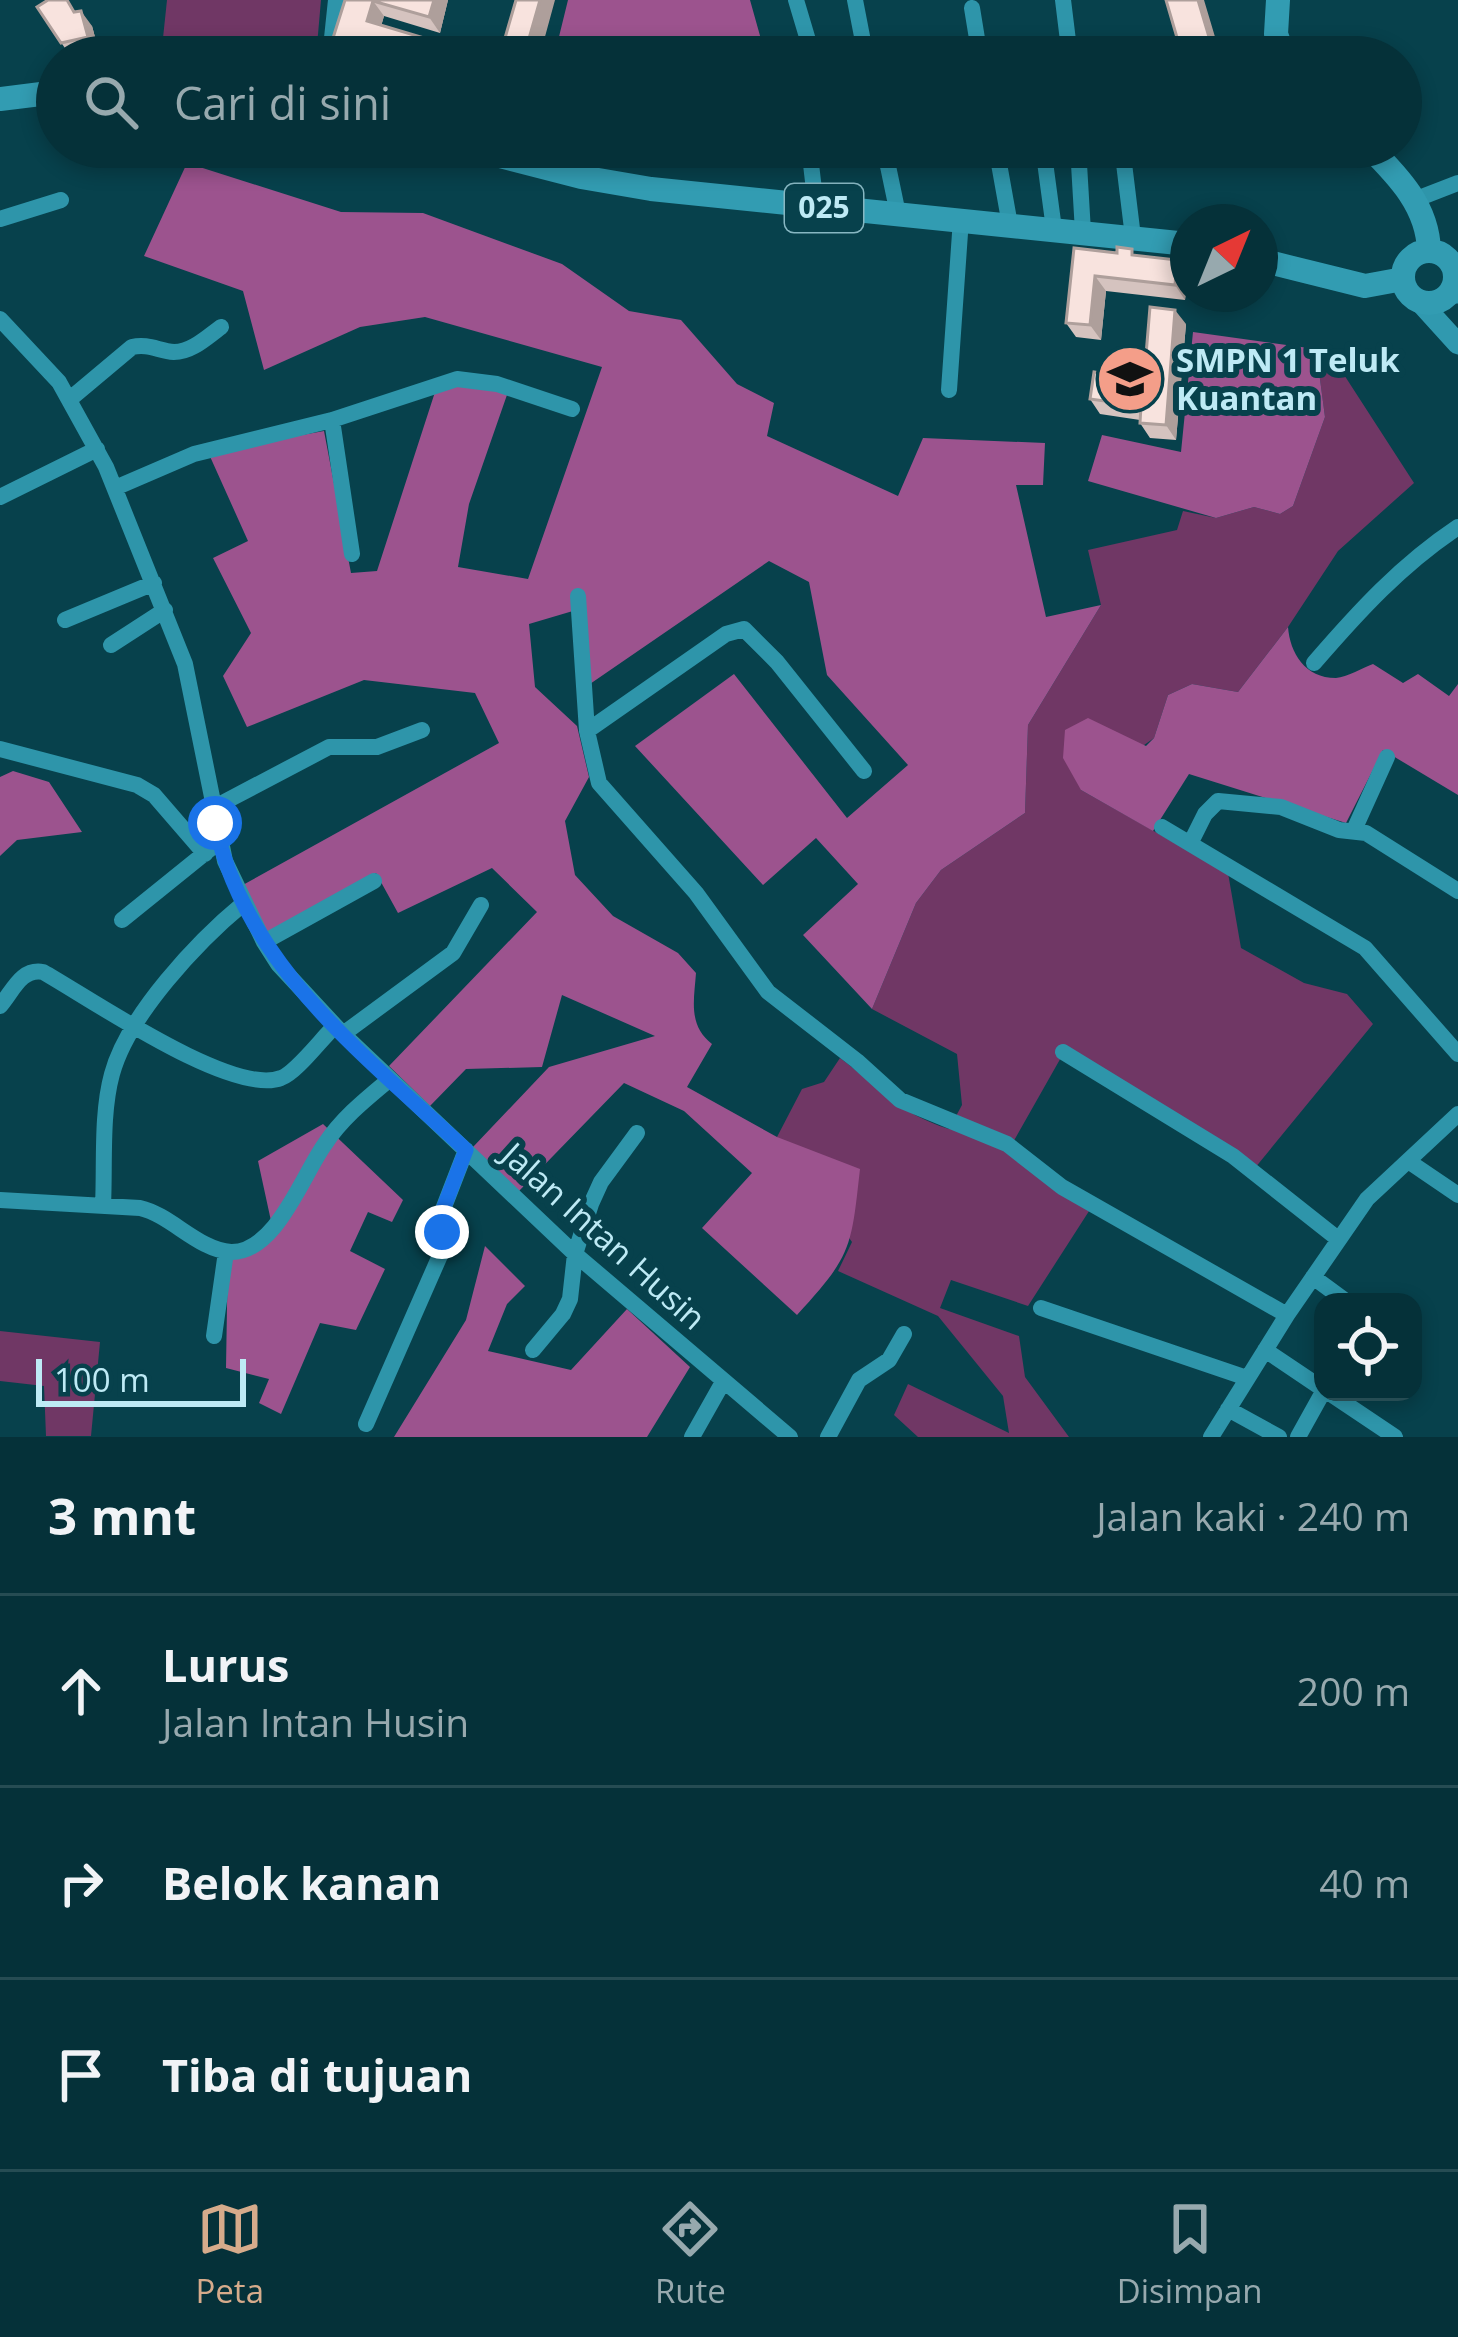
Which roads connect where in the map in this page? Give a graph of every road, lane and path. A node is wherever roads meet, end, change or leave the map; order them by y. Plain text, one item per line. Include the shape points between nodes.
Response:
1 (336, 0) edge
2 (796, 0) edge
3 (855, 0) edge
4 (1063, 0) edge
5 (1279, 0) edge
6 (972, 8) dead end
7 (332, 36) edge
8 (807, 36) edge
9 (862, 36) edge
10 (977, 36) edge
11 (1067, 36) edge
12 (1277, 36) edge
13 (36, 94) edge
14 (0, 98) edge
15 (547, 168) edge
16 (811, 168) edge
17 (888, 168) edge
18 (1000, 168) edge
19 (1046, 168) edge
20 (1079, 168) edge
21 (1125, 168) edge
22 (1387, 168) edge
23 (1458, 183) edge
24 (61, 200) dead end
25 (1414, 200) junction
26 (816, 207) junction
27 (898, 214) junction
28 (0, 219) edge
29 (961, 219) junction
30 (1010, 225) junction
31 (1054, 229) junction
32 (1083, 232) junction
33 (1133, 237) junction
34 (1170, 242) edge
35 (1429, 251) junction
36 (1278, 264) edge
37 (1403, 279) junction
38 (1456, 290) edge
39 (1419, 302) junction
40 (0, 319) edge
41 (221, 327) dead end
42 (1458, 344) edge
43 (949, 390) dead end
44 (70, 399) junction
45 (572, 410) dead end
46 (332, 420) junction
47 (97, 449) junction
48 (115, 488) junction
49 (0, 497) edge
50 (1458, 527) edge
51 (352, 554) dead end
52 (154, 584) junction
53 (578, 596) dead end
54 (165, 610) junction
55 (64, 620) dead end
56 (112, 645) dead end
57 (1314, 663) dead end
58 (422, 730) dead end
59 (586, 731) junction
60 (0, 749) edge
61 (1387, 758) dead end
62 (864, 771) dead end
63 (213, 808) junction
64 (1162, 827) dead end
65 (1354, 830) junction
66 (1191, 842) junction
67 (212, 848) junction
68 (374, 881) dead end
69 (1458, 891) edge
70 (244, 903) junction
71 (481, 905) dead end
72 (122, 920) dead end
73 (264, 942) junction
74 (0, 1006) edge
75 (136, 1028) junction
76 (339, 1030) junction
77 (1452, 1033) edge
78 (1063, 1052) dead end
79 (1458, 1054) edge
80 (390, 1079) junction
81 (1458, 1114) edge
82 (638, 1133) dead end
83 (466, 1150) junction
84 (1411, 1162) junction
85 (1458, 1195) edge
86 (0, 1200) edge
87 (104, 1206) junction
88 (1338, 1238) junction
89 (226, 1252) junction
90 (575, 1254) junction
91 (1312, 1277) junction
92 (1334, 1293) edge
93 (1041, 1308) dead end
94 (1287, 1315) junction
95 (904, 1334) dead end
96 (214, 1336) dead end
97 (533, 1349) dead end
98 (1265, 1350) junction
99 (1247, 1378) junction
100 (723, 1382) junction
101 (1314, 1383) edge
102 (1319, 1401) edge
103 (1340, 1401) edge
104 (1228, 1409) junction
105 (365, 1424) dead end
106 (692, 1437) edge
107 (790, 1437) edge
108 (828, 1437) edge
109 (1211, 1437) edge
110 (1279, 1437) edge
111 (1298, 1437) edge
112 (1395, 1437) edge

1 - 7 street
2 - 8 street
3 - 9 street
4 - 11 street
5 - 12 highway
6 - 10 street
13 - 14 highway
15 - 26 highway, 025
16 - 26 street
17 - 27 street
18 - 30 street
19 - 31 street
20 - 32 street
21 - 33 street
22 - 25 highway
23 - 25 street
24 - 28 street
25 - 35 highway
26 - 27 highway, 025
27 - 29 highway, 025
29 - 30 highway, 025
29 - 43 street
30 - 31 highway, 025
31 - 32 highway, 025
32 - 33 highway, 025
33 - 34 highway, 025
35 - 37 highway via 1413,256
35 - 38 highway via 1451,262
36 - 37 highway via 1365,286
37 - 39 highway
38 - 39 highway via 1436,303
39 - 42 main road
40 - 44 street, Jalan Intan Husin
41 - 44 street via 182,351 132,347
44 - 47 street, Jalan Intan Husin
45 - 46 street via 458,379
46 - 48 street via 194,454
46 - 51 street
47 - 48 street, Jalan Intan Husin
47 - 49 street
48 - 52 street, Jalan Intan Husin
50 - 57 street via 1413,557
52 - 54 street, Jalan Intan Husin
52 - 55 street
53 - 59 street
54 - 56 street
54 - 63 street, Jalan Intan Husin via 195,706
58 - 63 street via 377,747 329,747
59 - 62 street via 744,628
59 - 94 street via 606,796 787,1009 900,1100 1007,1144 1062,1187
60 - 67 street via 136,785
61 - 65 street
63 - 67 street, Jalan Intan Husin
64 - 66 street
65 - 66 street via 1224,800 1210,808
65 - 69 street
66 - 77 street via 1365,948
67 - 70 street, Jalan Intan Husin
67 - 72 street
68 - 73 street
70 - 73 street, Jalan Intan Husin
70 - 75 street via 183,961
71 - 76 street via 453,953
73 - 76 street, Jalan Intan Husin
74 - 75 street via 37,970
75 - 76 street via 200,1063 273,1080
75 - 87 street via 112,1070
76 - 80 street, Jalan Intan Husin
77 - 79 street
78 - 88 street via 1233,1156
80 - 83 street, Jalan Intan Husin
80 - 89 street via 331,1136 274,1227 252,1246
81 - 84 street
82 - 90 street via 596,1191
83 - 90 street, Jalan Intan Husin
83 - 105 street via 442,1212 442,1251
84 - 85 street
84 - 88 street via 1383,1181
86 - 87 street
87 - 89 street via 150,1210
88 - 91 street
89 - 96 street
90 - 97 street via 570,1299
90 - 100 street, Jalan Intan Husin
91 - 92 street
91 - 94 street
93 - 99 street
94 - 98 street
95 - 108 street via 890,1360 859,1381
98 - 99 street
98 - 101 street
99 - 104 street
100 - 106 street
100 - 107 street, Jalan Intan Husin
102 - 111 street
103 - 112 street
104 - 109 street
104 - 110 street

